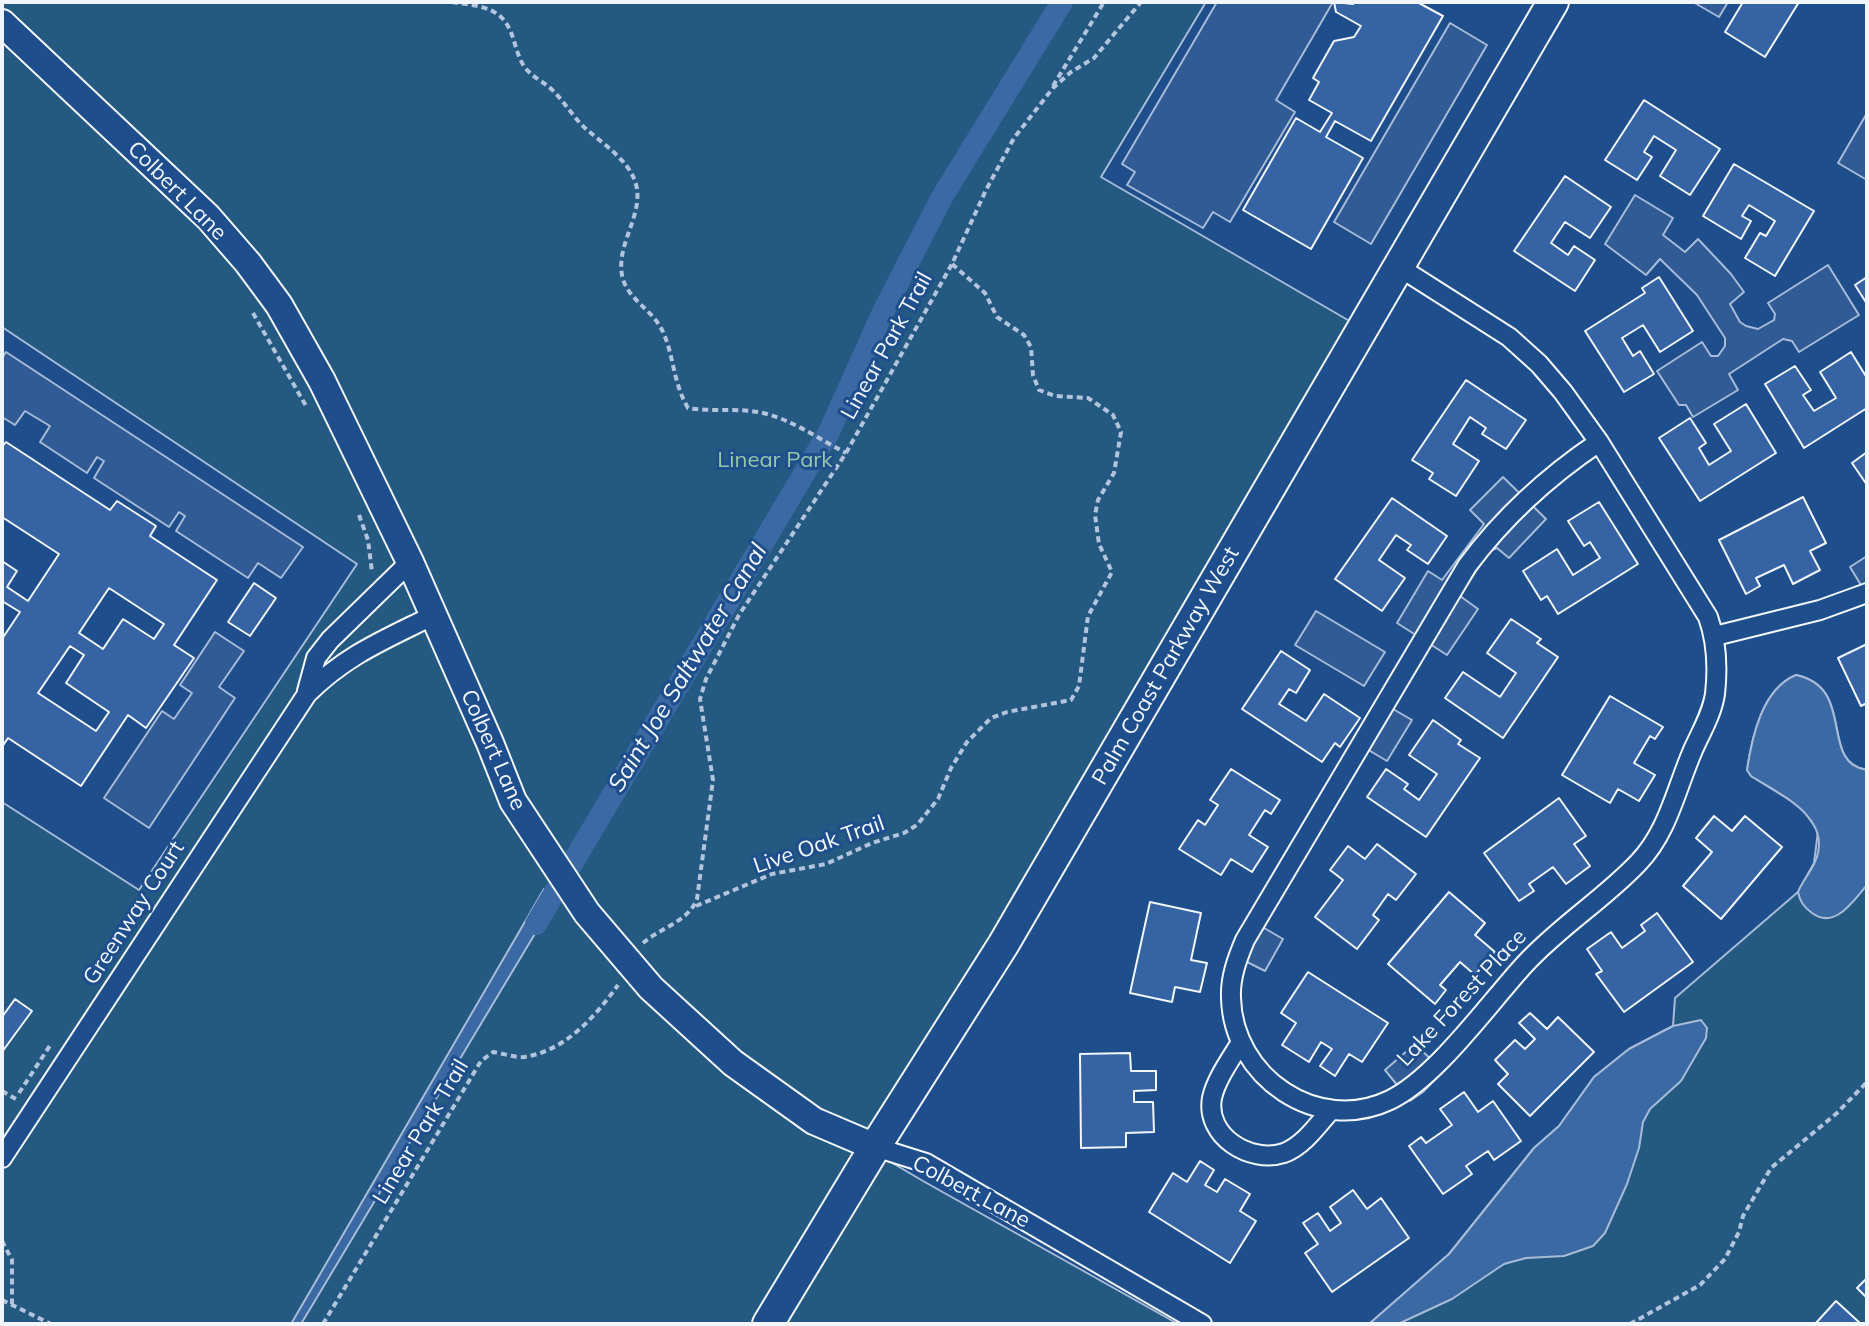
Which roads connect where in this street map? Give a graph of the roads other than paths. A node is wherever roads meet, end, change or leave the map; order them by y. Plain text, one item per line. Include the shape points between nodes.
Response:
1 (1553, 2) edge
2 (2, 23) edge
3 (1399, 267) junction
4 (1599, 442) junction
5 (410, 562) junction
6 (1867, 593) edge
7 (432, 616) junction
8 (1715, 636) junction
9 (307, 694) junction
10 (1241, 1042) junction
11 (1330, 1111) junction
12 (875, 1147) junction
13 (2, 1158) edge
14 (768, 1324) edge
15 (1202, 1324) edge

1 - 3 main road, Palm Coast Parkway West
2 - 5 street, Colbert Lane via 208,217 248,263 316,371
3 - 4 street via 1509,337 1555,383
3 - 12 main road, Palm Coast Parkway West via 1011,932
4 - 8 street, Lake Forest Place via 1692,589
4 - 10 street, Lake Forest Place via 1500,524 1439,609 1245,940 1231,996
5 - 7 street, Colbert Lane
5 - 9 street via 330,640 316,658
6 - 8 street
7 - 9 street via 355,654
7 - 12 street, Colbert Lane via 517,809 587,913 631,967 688,1024 786,1104
8 - 11 street, Lake Forest Place via 1716,682 1709,714 1650,850 1539,950 1416,1084 1375,1106
9 - 13 street, Greenway Court
10 - 11 street, Lake Forest Place via 1278,1089
10 - 11 street via 1212,1095 1214,1121 1232,1145 1259,1156 1286,1152
12 - 14 main road, Palm Coast Parkway West
12 - 15 street, Colbert Lane via 926,1163

